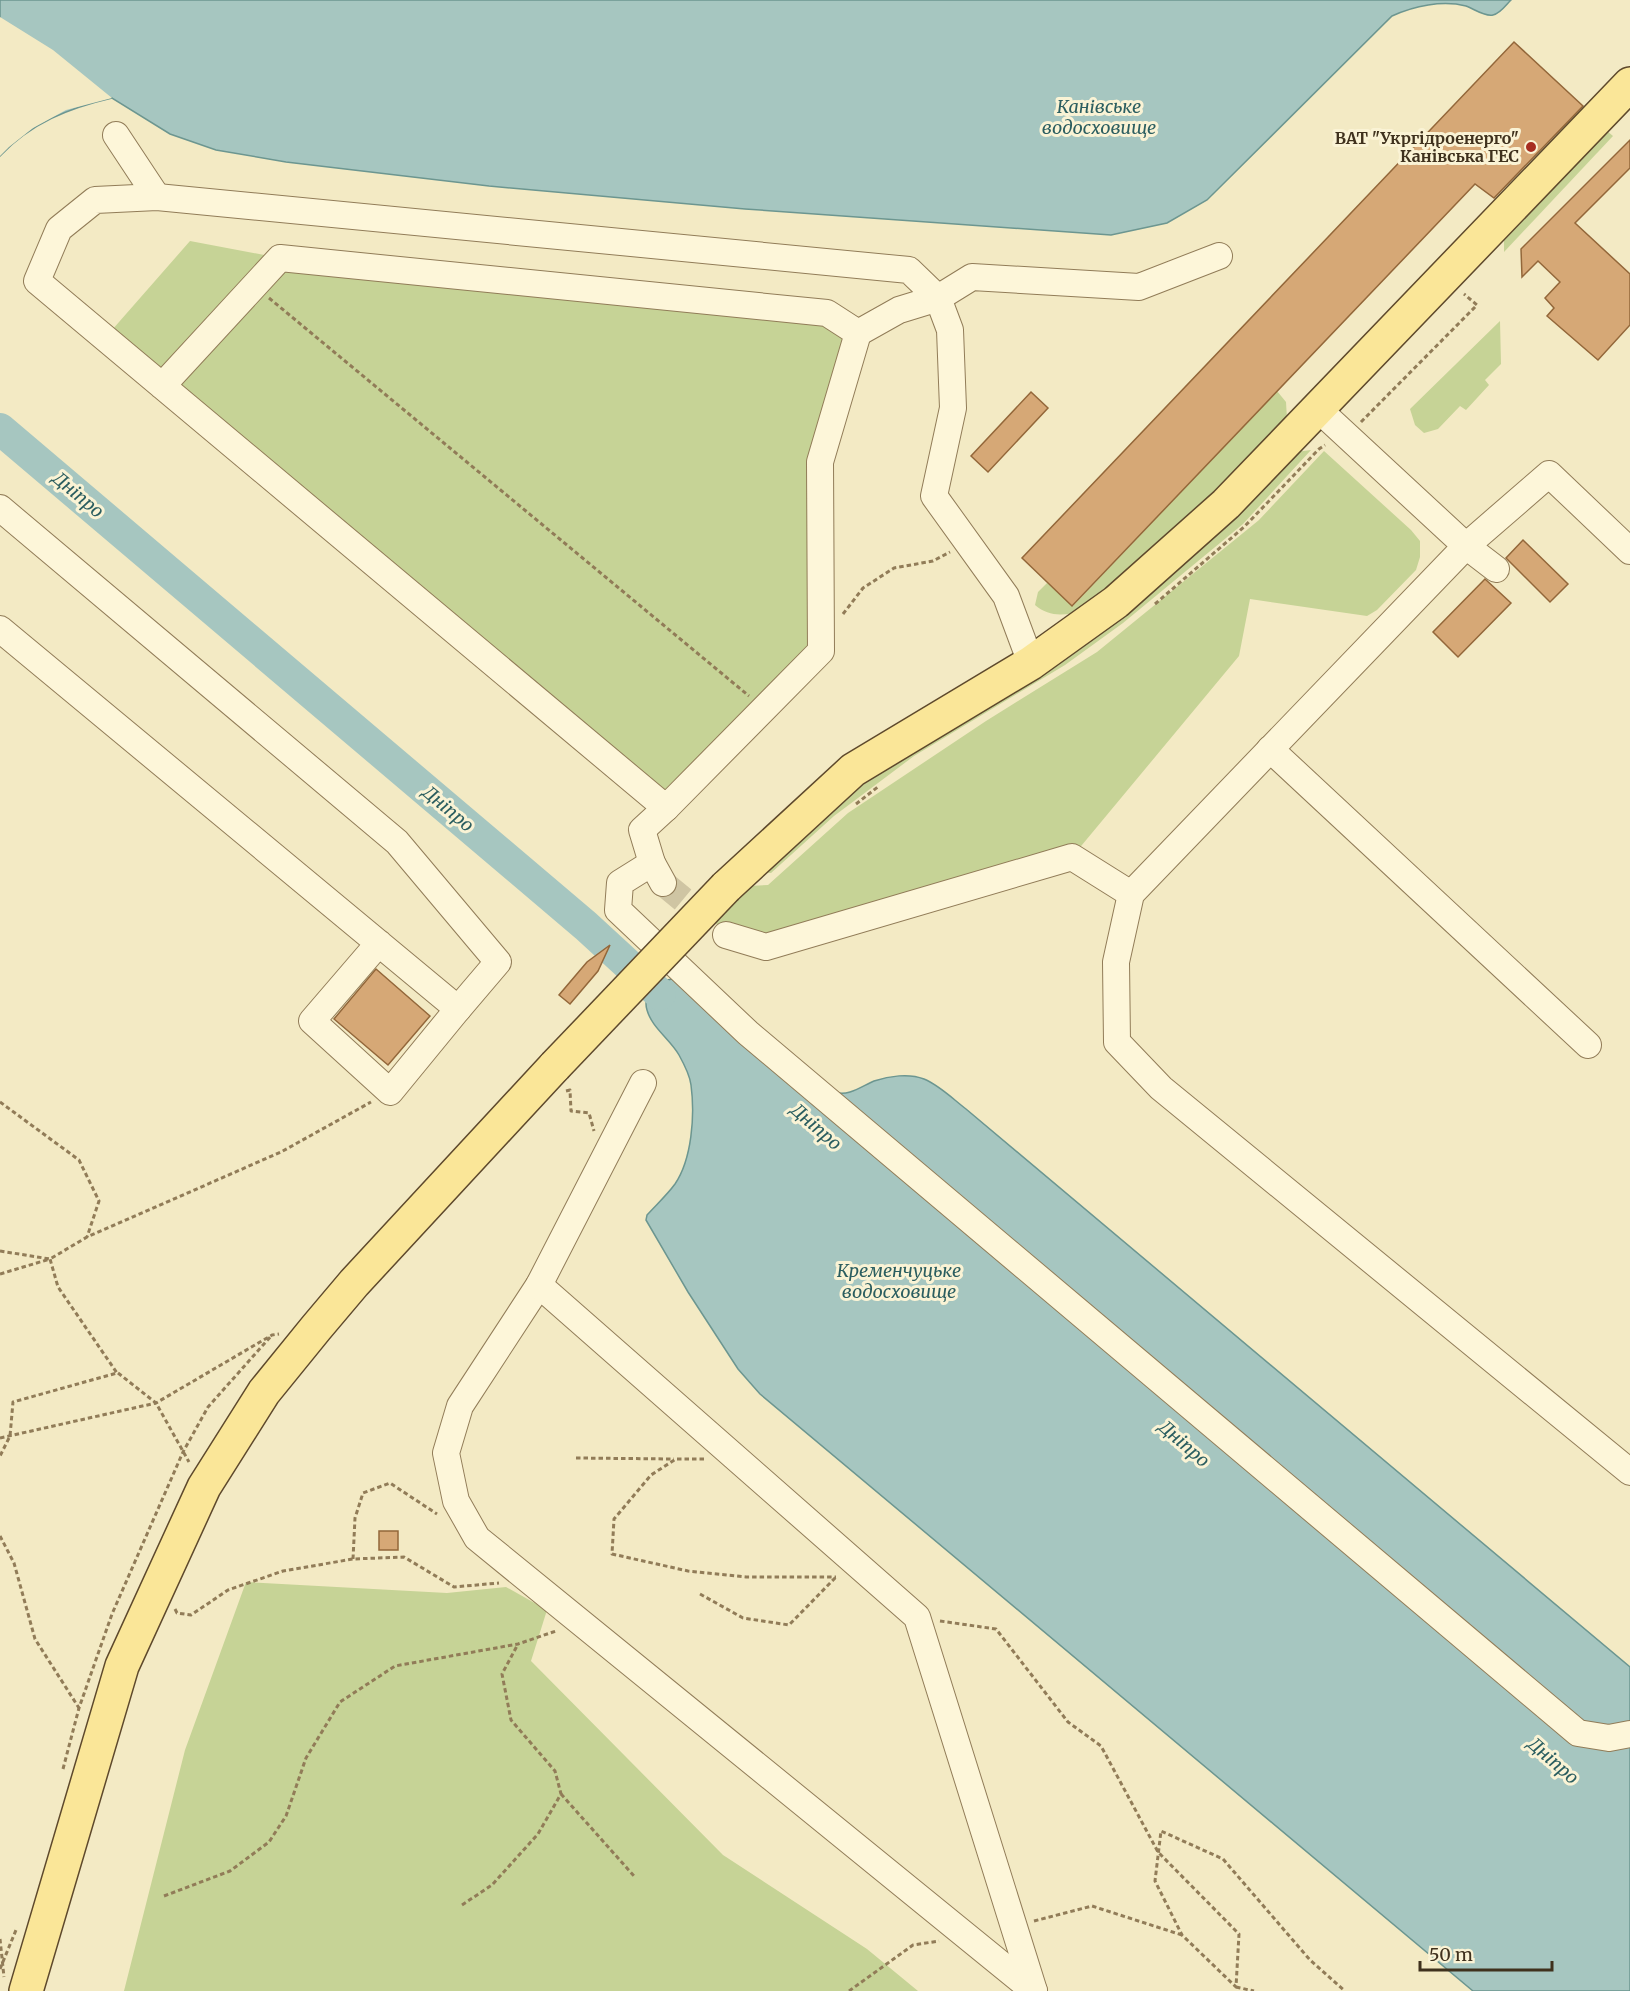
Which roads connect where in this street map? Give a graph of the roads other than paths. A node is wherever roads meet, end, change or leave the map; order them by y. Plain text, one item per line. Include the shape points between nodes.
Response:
1 (1630, 84) edge
2 (116, 135) dead end
3 (157, 197) junction
4 (1219, 256) dead end
5 (909, 270) junction
6 (972, 277) junction
7 (938, 298) junction
8 (858, 333) junction
9 (162, 386) junction
10 (1318, 409) junction
11 (0, 508) edge
12 (1466, 546) junction
13 (1630, 550) edge
14 (1496, 569) dead end
15 (0, 629) edge
16 (1031, 663) junction
17 (1270, 749) junction
18 (666, 808) junction
19 (1131, 894) junction
20 (726, 935) tunnel mouth
21 (379, 943) junction
22 (458, 1009) junction
23 (1588, 1045) dead end
24 (643, 1083) dead end
25 (539, 1285) junction
26 (1630, 1472) edge
27 (1630, 1734) edge
28 (15, 1986) edge
29 (1034, 1991) edge

1 - 10 main road
2 - 3 lane
3 - 5 lane
3 - 9 lane via 95,200 59,229 37,281
4 - 6 lane via 1139,286
5 - 6 lane
5 - 7 lane
6 - 7 lane
7 - 8 lane via 899,310
7 - 16 lane via 950,330 953,408 934,496 1006,596
8 - 9 lane via 827,313 280,258
8 - 18 lane via 820,462 821,651
9 - 18 lane
10 - 12 lane
10 - 16 main road via 1226,504 1116,602
11 - 22 lane via 397,842 498,962
12 - 13 lane via 1549,474
12 - 14 lane
12 - 17 lane
15 - 21 lane
16 - 28 main road, bridge via 853,770 726,887 556,1078 354,1283 264,1392 204,1487 122,1666
17 - 19 lane
17 - 23 lane
18 - 27 lane via 642,830 658,873 620,882 618,910 748,1033 1578,1733 1609,1738
19 - 20 lane via 1072,857 766,947
19 - 26 lane via 1116,962 1117,1042 1161,1088
21 - 22 lane
21 - 22 lane via 312,1021 390,1092
24 - 25 lane
25 - 29 lane via 917,1617
25 - 29 lane via 460,1406 446,1453 456,1501 477,1538

